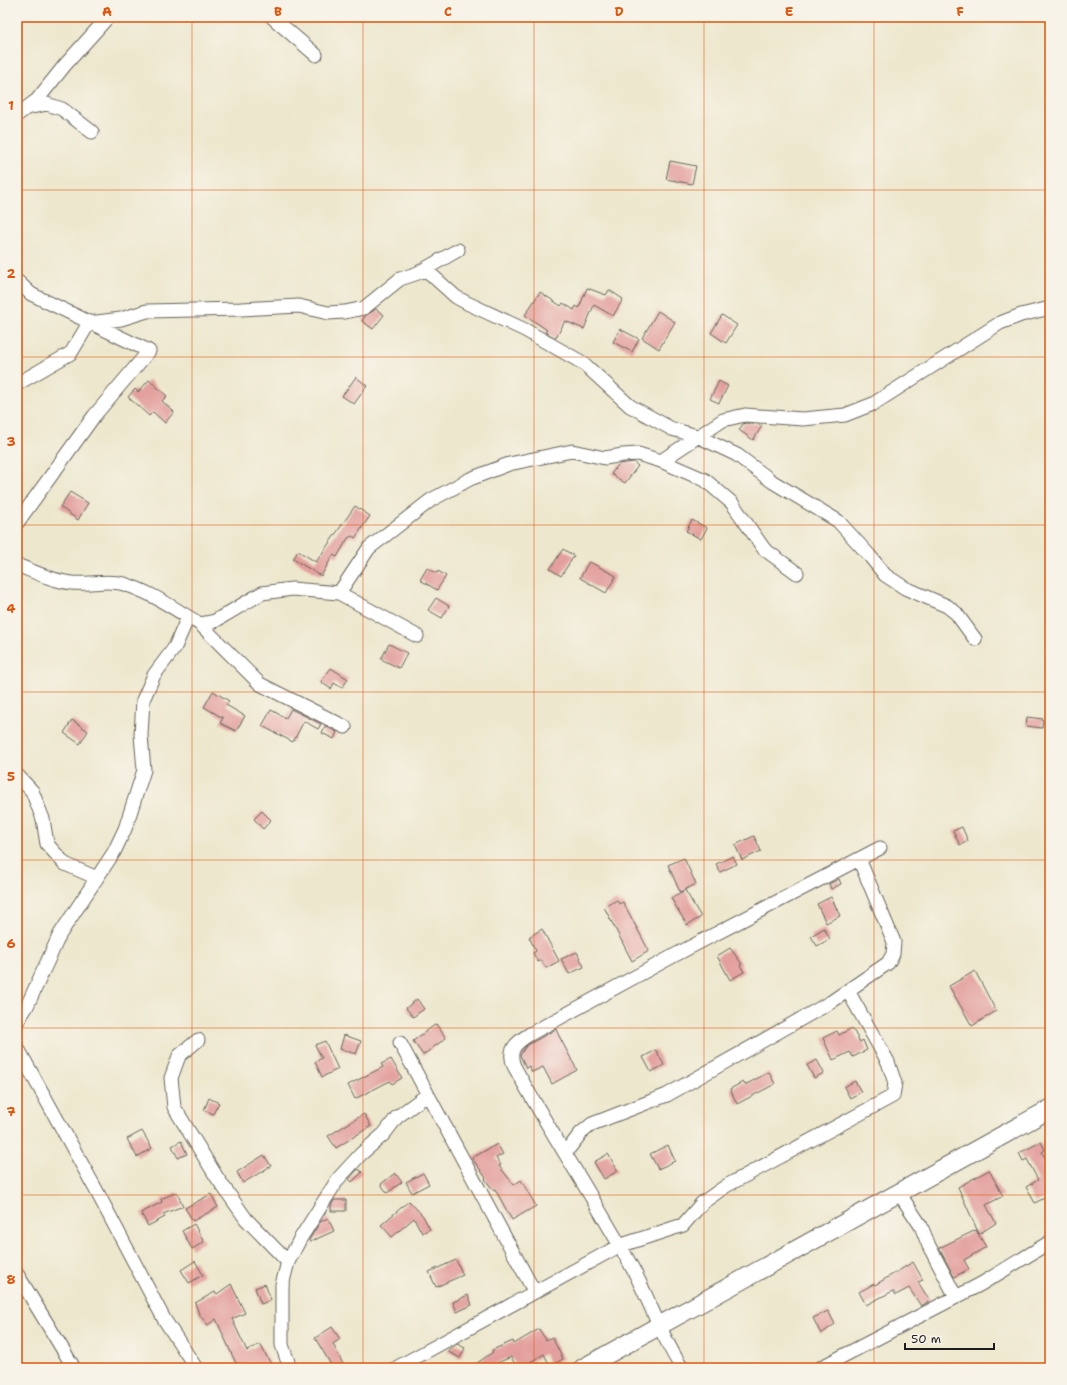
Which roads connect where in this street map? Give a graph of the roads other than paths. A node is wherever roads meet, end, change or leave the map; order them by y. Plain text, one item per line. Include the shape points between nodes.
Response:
1 (108, 17) edge
2 (272, 17) edge
3 (316, 55) dead end
4 (21, 112) edge
5 (92, 132) dead end
6 (458, 250) dead end
7 (425, 270) junction
8 (17, 281) edge
9 (1050, 308) edge
10 (89, 323) junction
11 (17, 384) edge
12 (697, 436) junction
13 (661, 460) junction
14 (17, 524) edge
15 (17, 565) edge
16 (797, 573) dead end
17 (339, 594) junction
18 (188, 617) junction
19 (200, 624) junction
20 (417, 636) dead end
21 (975, 639) dead end
22 (345, 727) dead end
23 (17, 775) edge
24 (880, 848) dead end
25 (860, 859) junction
26 (97, 878) junction
27 (848, 990) junction
28 (17, 1022) edge
29 (198, 1040) dead end
30 (400, 1044) dead end
31 (17, 1047) edge
32 (427, 1095) junction
33 (1050, 1109) edge
34 (566, 1152) junction
35 (899, 1193) junction
36 (1050, 1242) edge
37 (619, 1246) junction
38 (288, 1262) junction
39 (17, 1274) edge
40 (534, 1291) junction
41 (956, 1297) junction
42 (659, 1326) junction
43 (74, 1368) edge
44 (196, 1368) edge
45 (290, 1368) edge
46 (396, 1368) edge
47 (584, 1368) edge
48 (682, 1368) edge
49 (820, 1368) edge

1 - 4 street via 37,100
2 - 3 street
4 - 5 street via 47,104 62,109
6 - 7 street
7 - 10 street via 400,279 364,308 345,312 328,313 299,306 147,311 121,319
7 - 12 street via 456,297 524,330 582,363 630,406 672,429
8 - 10 street via 31,294
9 - 12 street via 1000,323 873,404 845,414 803,419 745,414 733,416
10 - 11 street via 71,353
10 - 14 street via 149,350 94,416
12 - 13 street
12 - 21 street via 737,455 773,482 838,521 885,575 905,588 947,606 956,613
13 - 16 street via 704,480 732,503 764,549
13 - 17 street via 638,454 605,458 572,451 509,464 470,479 431,500 368,548
15 - 18 street via 52,579 73,583 101,581 124,584
17 - 19 street via 292,589 262,593 215,621
17 - 20 street
18 - 19 street
18 - 26 street via 175,647 154,675 143,700 141,735 144,770 125,829
19 - 22 street via 260,684
23 - 26 street via 32,791 43,819 47,844 65,864
24 - 25 street
25 - 27 street via 894,942 893,954 888,963
25 - 34 street via 677,954 517,1042 511,1058 514,1066
26 - 28 street via 60,934
27 - 34 street via 668,1095 592,1124
27 - 37 street via 888,1062 896,1083 893,1096 726,1186 702,1203 683,1225
29 - 38 street via 179,1056 171,1078 174,1107 246,1219
30 - 32 street
31 - 44 street via 164,1319
32 - 38 street via 397,1117 384,1134 338,1179 300,1238
32 - 40 street
33 - 35 street
34 - 37 street
35 - 41 street via 921,1226
35 - 42 street
36 - 41 street
37 - 40 street
37 - 42 street
38 - 45 street via 282,1285 282,1345
39 - 43 street
40 - 46 street
41 - 49 street
42 - 47 street
42 - 48 street

